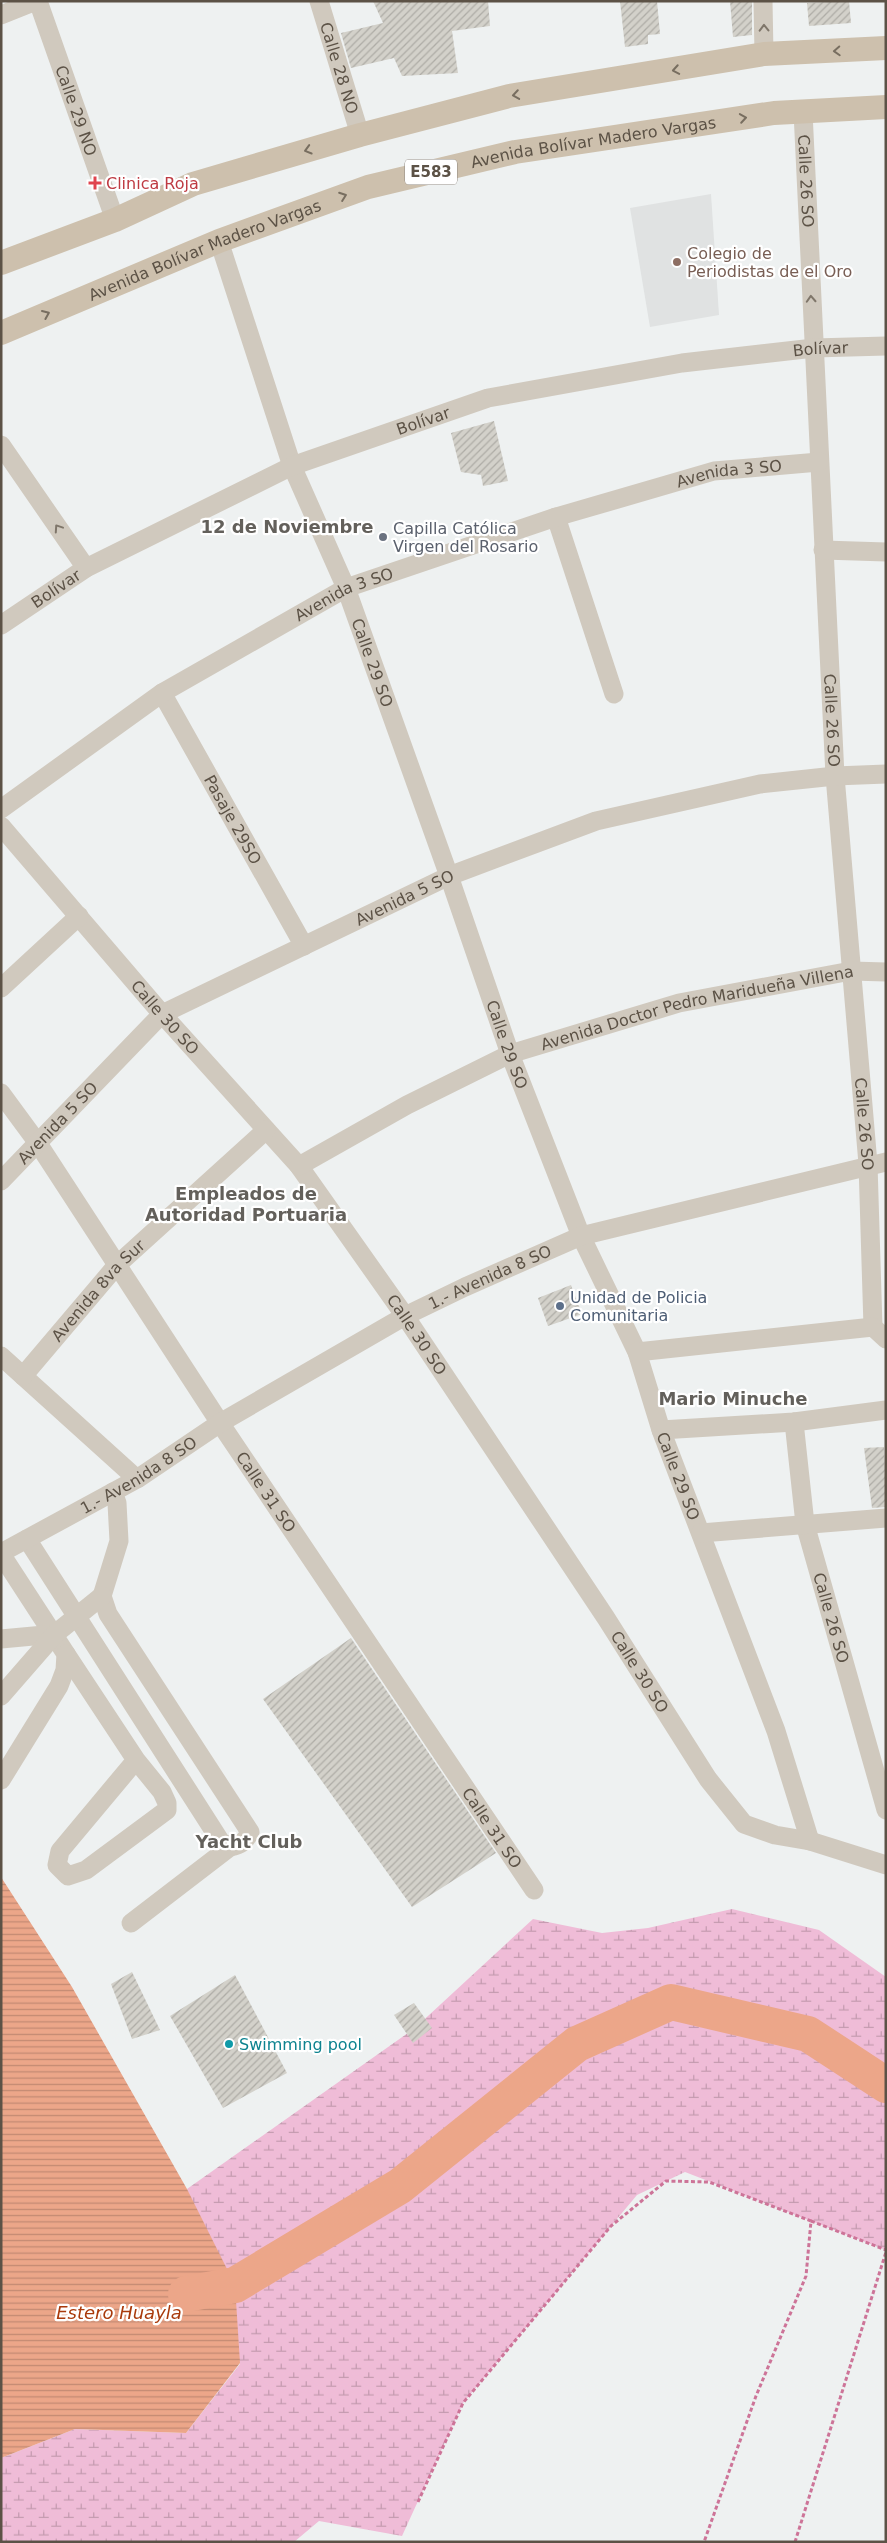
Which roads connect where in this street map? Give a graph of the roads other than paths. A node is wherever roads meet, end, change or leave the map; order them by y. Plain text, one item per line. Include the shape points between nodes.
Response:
1 (37, 1) edge
2 (319, 1) edge
3 (763, 1) edge
4 (1, 16) edge
5 (886, 48) edge
6 (764, 54) junction
7 (886, 108) edge
8 (802, 112) junction
9 (360, 135) junction
10 (114, 220) junction
11 (218, 241) junction
12 (1, 263) edge
13 (1, 333) edge
14 (886, 346) edge
15 (814, 348) junction
16 (1, 445) edge
17 (819, 462) junction
18 (292, 466) junction
19 (556, 517) junction
20 (823, 550) junction
21 (886, 552) edge
22 (86, 568) junction
23 (346, 588) junction
24 (1, 625) edge
25 (162, 692) junction
26 (614, 694) dead end
27 (886, 774) edge
28 (835, 776) junction
29 (1, 809) edge
30 (1, 826) edge
31 (449, 876) junction
32 (79, 916) junction
33 (304, 946) junction
34 (851, 971) junction
35 (886, 972) edge
36 (1, 988) edge
37 (162, 1014) junction
38 (510, 1054) junction
39 (1, 1093) edge
40 (266, 1130) junction
41 (37, 1142) junction
42 (877, 1163) edge
43 (299, 1166) junction
44 (1, 1181) edge
45 (581, 1236) junction
46 (118, 1265) junction
47 (405, 1316) junction
48 (880, 1333) edge
49 (637, 1352) junction
50 (1, 1356) edge
51 (23, 1376) junction
52 (886, 1410) edge
53 (794, 1422) junction
54 (220, 1423) junction
55 (661, 1430) junction
56 (137, 1479) junction
57 (112, 1492) junction
58 (886, 1518) edge
59 (805, 1524) junction
60 (701, 1533) junction
61 (27, 1539) junction
62 (1, 1554) edge
63 (102, 1596) junction
64 (76, 1617) junction
65 (55, 1634) junction
66 (1, 1639) edge
67 (66, 1654) junction
68 (1, 1696) edge
69 (878, 1755) edge
70 (136, 1760) junction
71 (1, 1780) edge
72 (886, 1810) edge
73 (810, 1841) junction
74 (230, 1847) junction
75 (886, 1865) edge
76 (534, 1890) dead end
77 (131, 1923) dead end

1 - 4 street
1 - 10 street, Calle 29 NO
2 - 9 street, Calle 28 NO
6 -> 3 street
5 -> 6 main road
6 -> 9 main road via 509,96
7 - 8 main road, Avenida Bolívar Madero Vargas / E583
11 -> 8 main road, Avenida Bolívar Madero Vargas / E583 via 368,187 515,152 774,113
15 -> 8 street, Calle 26 SO
9 -> 10 main road via 193,184
10 - 12 main road
13 -> 11 main road, Avenida Bolívar Madero Vargas / E583
11 - 18 street, Calle 29 SO
14 - 15 street, Bolívar
15 - 17 street, Calle 26 SO
15 - 18 street, Bolívar via 682,363 488,398
22 -> 16 street
17 - 19 street, Avenida 3 SO via 714,471
17 - 20 street, Calle 26 SO
18 - 22 street, Bolívar
18 - 23 street, Calle 29 SO
19 - 23 street, Avenida 3 SO
19 - 26 street
20 - 21 street
20 - 28 street, Calle 26 SO
22 - 24 street, Bolívar
23 - 25 street, Avenida 3 SO
23 - 31 street, Calle 29 SO
25 - 29 street, Avenida 3 SO
25 - 33 street, Pasaje 29SO
27 - 28 street, Avenida 5 SO
28 - 31 street, Avenida 5 SO via 760,784 596,821
28 - 34 street, Calle 26 SO
30 - 32 street, Calle 30 SO
31 - 33 street, Avenida 5 SO
31 - 38 street, Calle 29 SO
32 - 36 street
32 - 37 street, Calle 30 SO
33 - 37 street, Avenida 5 SO
34 - 35 street, Avenida Doctor Pedro Maridueña Villena
34 - 38 street, Avenida Doctor Pedro Maridueña Villena via 679,1003
34 - 42 street, Calle 26 SO
37 - 40 street, Calle 30 SO
37 - 41 street, Avenida 5 SO
38 - 43 street, Avenida Doctor Pedro Maridueña Villena via 407,1105
38 - 45 street, Calle 29 SO
39 - 41 street, Calle 31 SO
40 - 43 street, Calle 30 SO
40 - 46 street, Avenida 8va Sur
41 - 44 street, Avenida 5 SO
41 - 46 street, Calle 31 SO
42 - 45 street, 1.- Avenida 8 SO
42 - 48 street, Calle 26 SO
43 - 47 street, Calle 30 SO
45 - 47 street, 1.- Avenida 8 SO
45 - 49 street, Calle 29 SO
46 - 51 street, Avenida 8va Sur
46 - 54 street, Calle 31 SO
47 - 54 street, 1.- Avenida 8 SO
47 - 73 street, Calle 30 SO via 606,1618 708,1779 744,1824 775,1835
48 - 49 street
49 - 55 street, Calle 29 SO
50 - 51 street
51 - 56 street
52 - 53 street
53 - 55 street
53 - 59 street, Calle 26 SO
54 - 56 street, 1.- Avenida 8 SO
54 - 76 street, Calle 31 SO
55 - 60 street, Calle 29 SO
56 - 57 street, 1.- Avenida 8 SO
57 - 61 street, 1.- Avenida 8 SO
57 - 63 street via 117,1503 119,1540
58 - 59 street
59 - 60 street
59 - 69 street, Calle 26 SO
60 - 73 street, Calle 29 SO via 776,1731
61 - 62 street, 1.- Avenida 8 SO
61 - 64 street
62 - 65 street
63 - 64 street
63 - 74 street via 108,1614 250,1832 245,1841
64 - 65 street
64 - 74 street via 221,1842
65 - 66 street
65 - 67 street
65 - 68 street
67 - 70 street
67 - 71 street via 59,1686
69 - 72 street, Calle 26 SO
70 - 70 street via 60,1851 56,1865 68,1876 86,1870 167,1810 162,1792
73 - 75 street, Calle 30 SO
74 - 77 street

